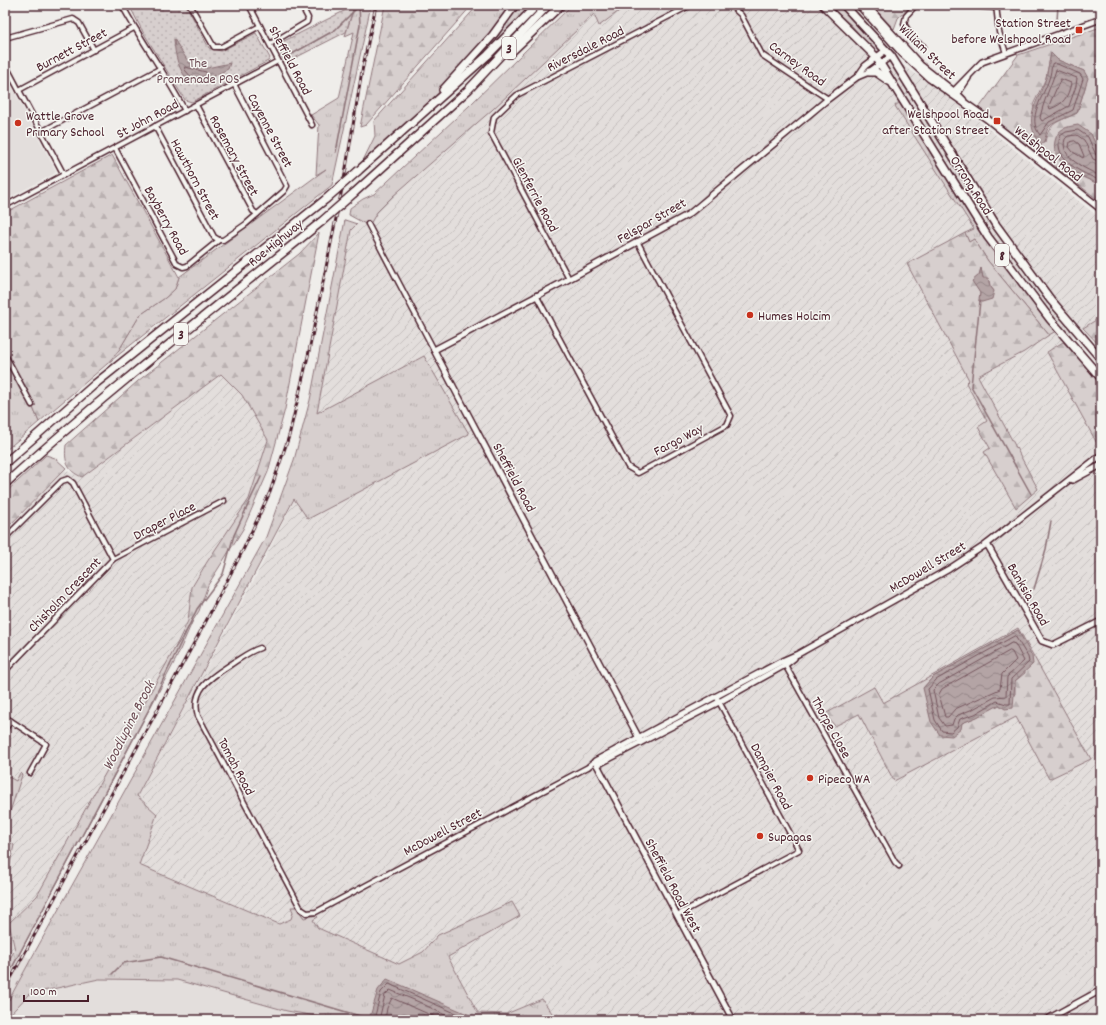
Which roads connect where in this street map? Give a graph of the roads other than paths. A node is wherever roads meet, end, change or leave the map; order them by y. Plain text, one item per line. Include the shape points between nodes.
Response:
1 (122, 5) edge
2 (190, 5) edge
3 (249, 5) edge
4 (301, 5) edge
5 (515, 5) edge
6 (537, 5) edge
7 (548, 5) edge
8 (561, 5) edge
9 (691, 5) edge
10 (730, 5) edge
11 (823, 5) edge
12 (844, 5) edge
13 (859, 5) edge
14 (866, 5) edge
15 (916, 5) edge
16 (964, 5) edge
17 (996, 7) edge
18 (1101, 19) edge
19 (260, 26) junction
20 (134, 28) junction
21 (5, 38) edge
22 (270, 44) junction
23 (923, 46) dead end
24 (94, 50) junction
25 (888, 53) junction
26 (1006, 53) junction
27 (878, 60) junction
28 (278, 61) junction
29 (5, 64) edge
30 (161, 68) junction
31 (869, 72) junction
32 (857, 77) junction
33 (234, 84) junction
34 (19, 90) junction
35 (468, 90) junction
36 (897, 90) junction
37 (954, 94) junction
38 (828, 99) junction
39 (196, 105) junction
40 (185, 110) junction
41 (422, 114) junction
42 (494, 117) joint
43 (312, 125) dead end
44 (155, 126) junction
45 (41, 132) junction
46 (115, 148) junction
47 (64, 175) junction
48 (287, 186) joint
49 (5, 206) edge
50 (1101, 209) edge
51 (257, 214) junction
52 (368, 224) dead end
53 (219, 240) junction
54 (637, 241) junction
55 (569, 279) junction
56 (536, 296) junction
57 (434, 350) junction
58 (5, 355) edge
59 (1101, 359) edge
60 (1101, 378) edge
61 (32, 405) dead end
62 (1101, 455) edge
63 (6, 462) edge
64 (1101, 465) edge
65 (5, 484) edge
66 (1061, 486) junction
67 (224, 502) dead end
68 (5, 538) edge
69 (986, 544) junction
70 (113, 559) junction
71 (1101, 621) edge
72 (260, 648) dead end
73 (784, 663) junction
74 (5, 671) edge
75 (716, 696) junction
76 (719, 702) junction
77 (5, 717) edge
78 (11, 721) junction
79 (5, 729) edge
80 (639, 739) junction
81 (596, 763) junction
82 (30, 773) dead end
83 (899, 866) dead end
84 (307, 913) joint
85 (677, 915) junction
86 (1101, 990) edge
87 (733, 1020) edge
88 (1046, 1020) edge

1 - 20 street
2 - 19 street via 214,47 221,47
3 - 19 street, Sheffield Road
4 - 22 street via 308,18 307,22
5 - 41 highway via 493,35
6 - 41 highway, Roe Highway / 3 via 488,55
7 - 35 highway, Roe Highway / 3
8 - 35 highway
9 - 42 street, Riversdale Road via 518,95
10 - 38 street, Carney Road via 741,15 762,55
11 - 27 highway, Orrong Road / 8
12 - 25 highway, Orrong Road / 8
13 - 37 main road, William Street via 917,69
14 - 37 main road, William Street via 920,64
15 - 23 street via 906,16 904,24 915,41
16 - 17 street
17 - 26 street via 999,32
18 - 26 street
19 - 22 street, Sheffield Road
20 - 24 street, Burnett Street
20 - 30 street
21 - 24 street via 73,19 79,23
22 - 28 street, Sheffield Road
24 - 34 street, Burnett Street
25 - 27 street, Felspar Street
25 - 59 highway, Orrong Road / 8 via 1000,231 1050,299
26 - 37 street via 982,62
27 - 31 street, Felspar Street
27 - 32 street, Felspar Street via 865,66
27 - 36 highway, Orrong Road / 8
28 - 33 street, St John Road
28 - 43 street, Sheffield Road
29 - 34 street
30 - 40 street
30 - 45 street
31 - 32 street, Felspar Street
31 - 36 highway via 876,72
32 - 38 street, Felspar Street
33 - 39 street, St John Road
33 - 48 street, Cayenne Street
34 - 45 street
35 - 65 highway, Roe Highway / 3, bridge via 321,222 149,360
36 - 60 highway, Orrong Road / 8 via 988,237 1050,319
37 - 50 main road, Welshpool Road
38 - 54 street, Felspar Street via 689,214
39 - 40 street, St John Road
39 - 51 street, Rosemary Street via 253,211
40 - 44 street, St John Road
41 - 63 highway, Roe Highway / 3, bridge via 326,199 128,357
42 - 55 street, Glenferrie Road via 491,133
44 - 46 street, St John Road
44 - 53 street, Hawthorn Street via 214,237
45 - 47 street
46 - 47 street, St John Road
46 - 53 street, Bayberry Road via 177,264 187,266
47 - 49 street, St John Road
48 - 51 street, Bayberry Road
51 - 53 street, Bayberry Road via 223,240
52 - 57 street, Sheffield Road
54 - 55 street, Felspar Street
54 - 56 street, Fargo Way via 731,416 727,425 638,473 628,467
55 - 56 street, Felspar Street
56 - 57 street, Felspar Street
57 - 80 street, Sheffield Road
58 - 61 street
62 - 66 street, McDowell Street
64 - 66 street, McDowell Street
66 - 69 street, McDowell Street
67 - 70 street, Draper Place
68 - 70 street, Chisholm Crescent via 62,481 68,479 74,483
69 - 71 street, Banksia Road via 1042,641 1053,645
69 - 73 street, McDowell Street via 949,569
70 - 74 street, Chisholm Crescent
72 - 84 street, Tomah Road via 210,677 197,698 195,707 301,909
73 - 75 street, McDowell Street
73 - 76 street, McDowell Street
73 - 83 street, Thorpe Close
75 - 76 street, Dampier Road
75 - 80 street, McDowell Street
76 - 80 street, McDowell Street
76 - 85 street, Dampier Road via 799,850
77 - 78 street
78 - 79 street
78 - 82 street via 46,744
80 - 81 street, McDowell Street
81 - 84 street, McDowell Street via 316,912
81 - 85 street, Sheffield Road West
85 - 87 street, Sheffield Road West
86 - 88 street

